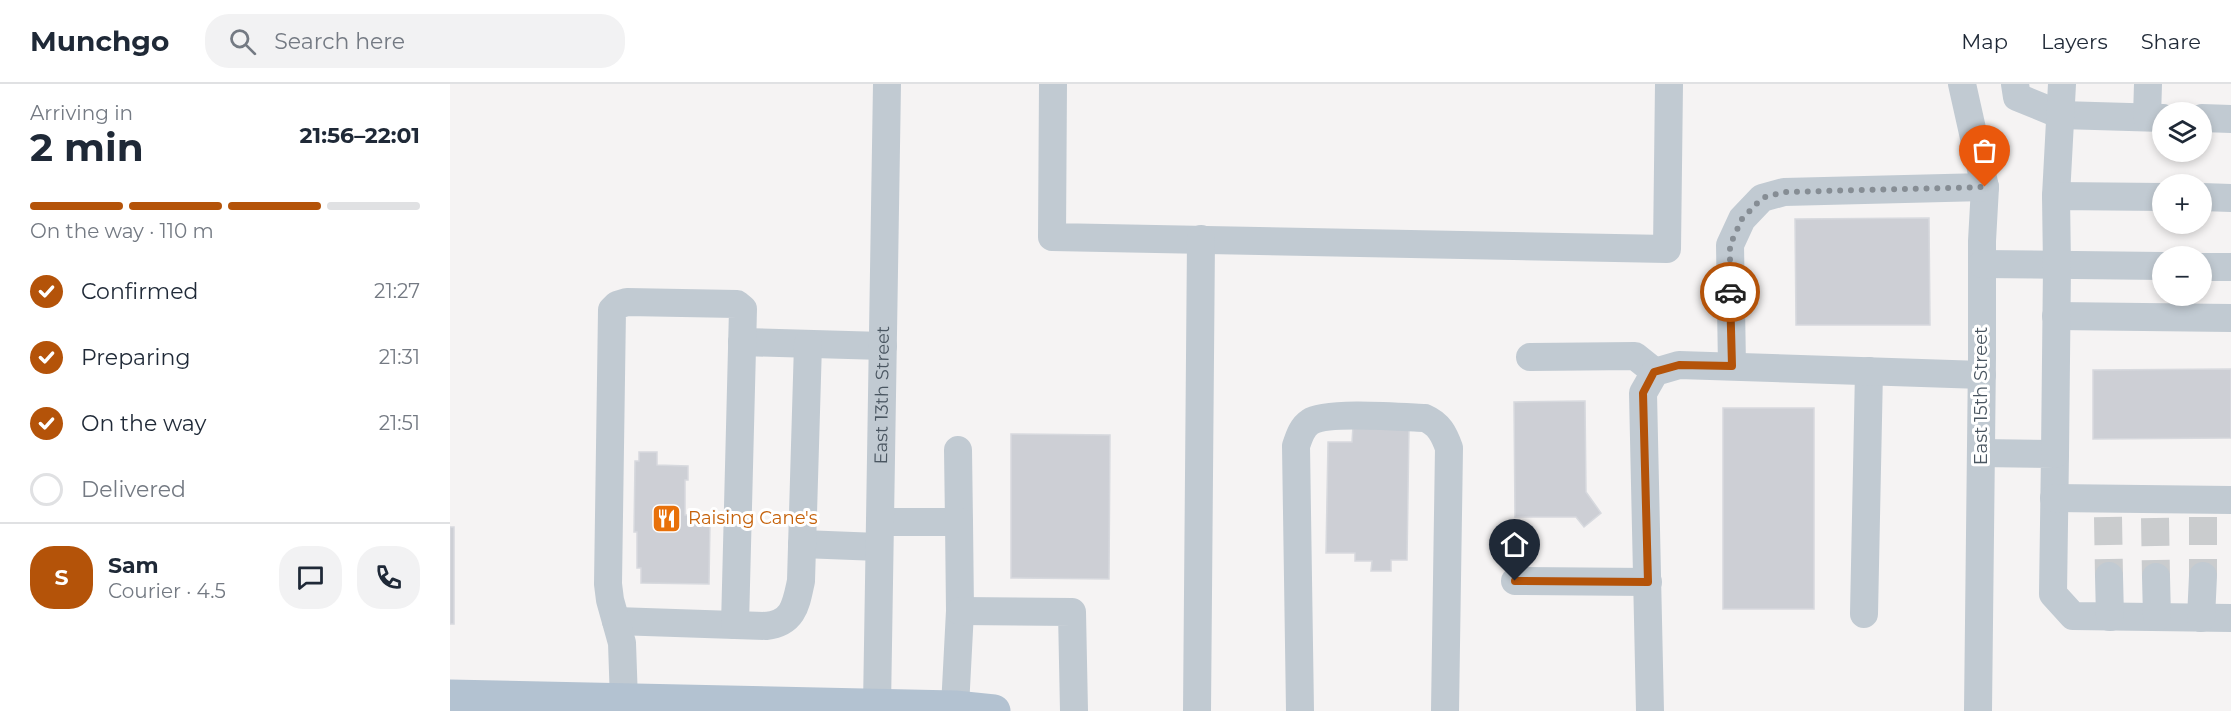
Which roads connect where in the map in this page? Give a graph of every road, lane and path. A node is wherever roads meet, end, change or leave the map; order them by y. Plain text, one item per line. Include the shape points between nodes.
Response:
1 (887, 84) edge
2 (1053, 84) edge
3 (1669, 84) edge
4 (1962, 84) edge
5 (2015, 84) edge
6 (2062, 84) edge
7 (2148, 84) edge
8 (2152, 103) edge
9 (2061, 115) junction
10 (2152, 117) edge
11 (2212, 118) edge
12 (2231, 119) edge
13 (1985, 187) junction
14 (2056, 196) junction
15 (2152, 197) edge
16 (2212, 197) edge
17 (2231, 198) edge
18 (1201, 239) junction
19 (1982, 264) junction
20 (2057, 266) junction
21 (2152, 266) edge
22 (2212, 267) edge
23 (2231, 267) edge
24 (2056, 316) junction
25 (2231, 318) edge
26 (742, 342) junction
27 (807, 344) junction
28 (883, 346) junction
29 (1530, 357) dead end
30 (1732, 366) junction
31 (1869, 371) junction
32 (1654, 372) junction
33 (1982, 375) junction
34 (958, 450) dead end
35 (1981, 453) junction
36 (2055, 454) junction
37 (2054, 498) junction
38 (2231, 500) edge
39 (959, 522) junction
40 (879, 534) junction
41 (802, 544) junction
42 (2109, 576) tunnel mouth
43 (2203, 576) tunnel mouth
44 (2156, 577) tunnel mouth
45 (1515, 581) dead end
46 (1648, 582) junction
47 (960, 611) junction
48 (1864, 614) dead end
49 (2110, 616) junction
50 (2157, 617) junction
51 (2201, 618) junction
52 (2231, 618) edge
53 (616, 621) junction
54 (735, 625) junction
55 (450, 696) edge
56 (624, 700) junction
57 (877, 706) junction
58 (955, 707) junction
59 (994, 711) edge
60 (1074, 711) edge
61 (1197, 711) edge
62 (1300, 711) edge
63 (1445, 711) edge
64 (1650, 711) edge
65 (1978, 711) edge

1 - 28 street, East 13th Street
2 - 18 street via 1052,237
3 - 18 street via 1667,249
4 - 13 street, East 15th Street
5 - 9 street via 2017,97
6 - 9 street
7 - 8 street
9 - 10 street
9 - 14 street
11 - 12 street
13 - 19 street, East 15th Street
13 - 30 street via 1784,192 1762,198 1742,219 1730,245
14 - 15 street
14 - 20 street
16 - 17 street
18 - 61 street
19 - 20 street
19 - 33 street, East 15th Street
20 - 21 street
20 - 24 street
22 - 23 street
24 - 25 street
24 - 36 street
26 - 27 street
26 - 53 street via 743,309 737,304 627,302 612,310 608,584
26 - 54 street
27 - 28 street
27 - 41 street
28 - 40 street, East 13th Street
29 - 32 street via 1635,356
30 - 31 street
30 - 32 street via 1679,365
31 - 33 street
31 - 48 street
32 - 46 street via 1643,393
33 - 35 street, East 15th Street
34 - 39 street
35 - 36 street
35 - 65 street, East 15th Street
36 - 37 street
37 - 38 street via 2108,508 2202,508
37 - 49 street via 2053,594 2073,616
39 - 40 street
39 - 47 street
40 - 41 street
40 - 57 street, East 13th Street
41 - 54 street via 801,580 789,617 776,625
42 - 49 street
43 - 51 street
44 - 50 street
45 - 46 street
46 - 64 street
47 - 58 street
47 - 60 street via 1072,612
49 - 50 street
50 - 51 street
51 - 52 street
53 - 54 street
53 - 56 street via 624,657
55 - 56 main road
56 - 57 main road
57 - 58 main road
58 - 59 main road
62 - 63 street via 1296,446 1310,422 1339,416 1425,418 1444,434 1449,448

